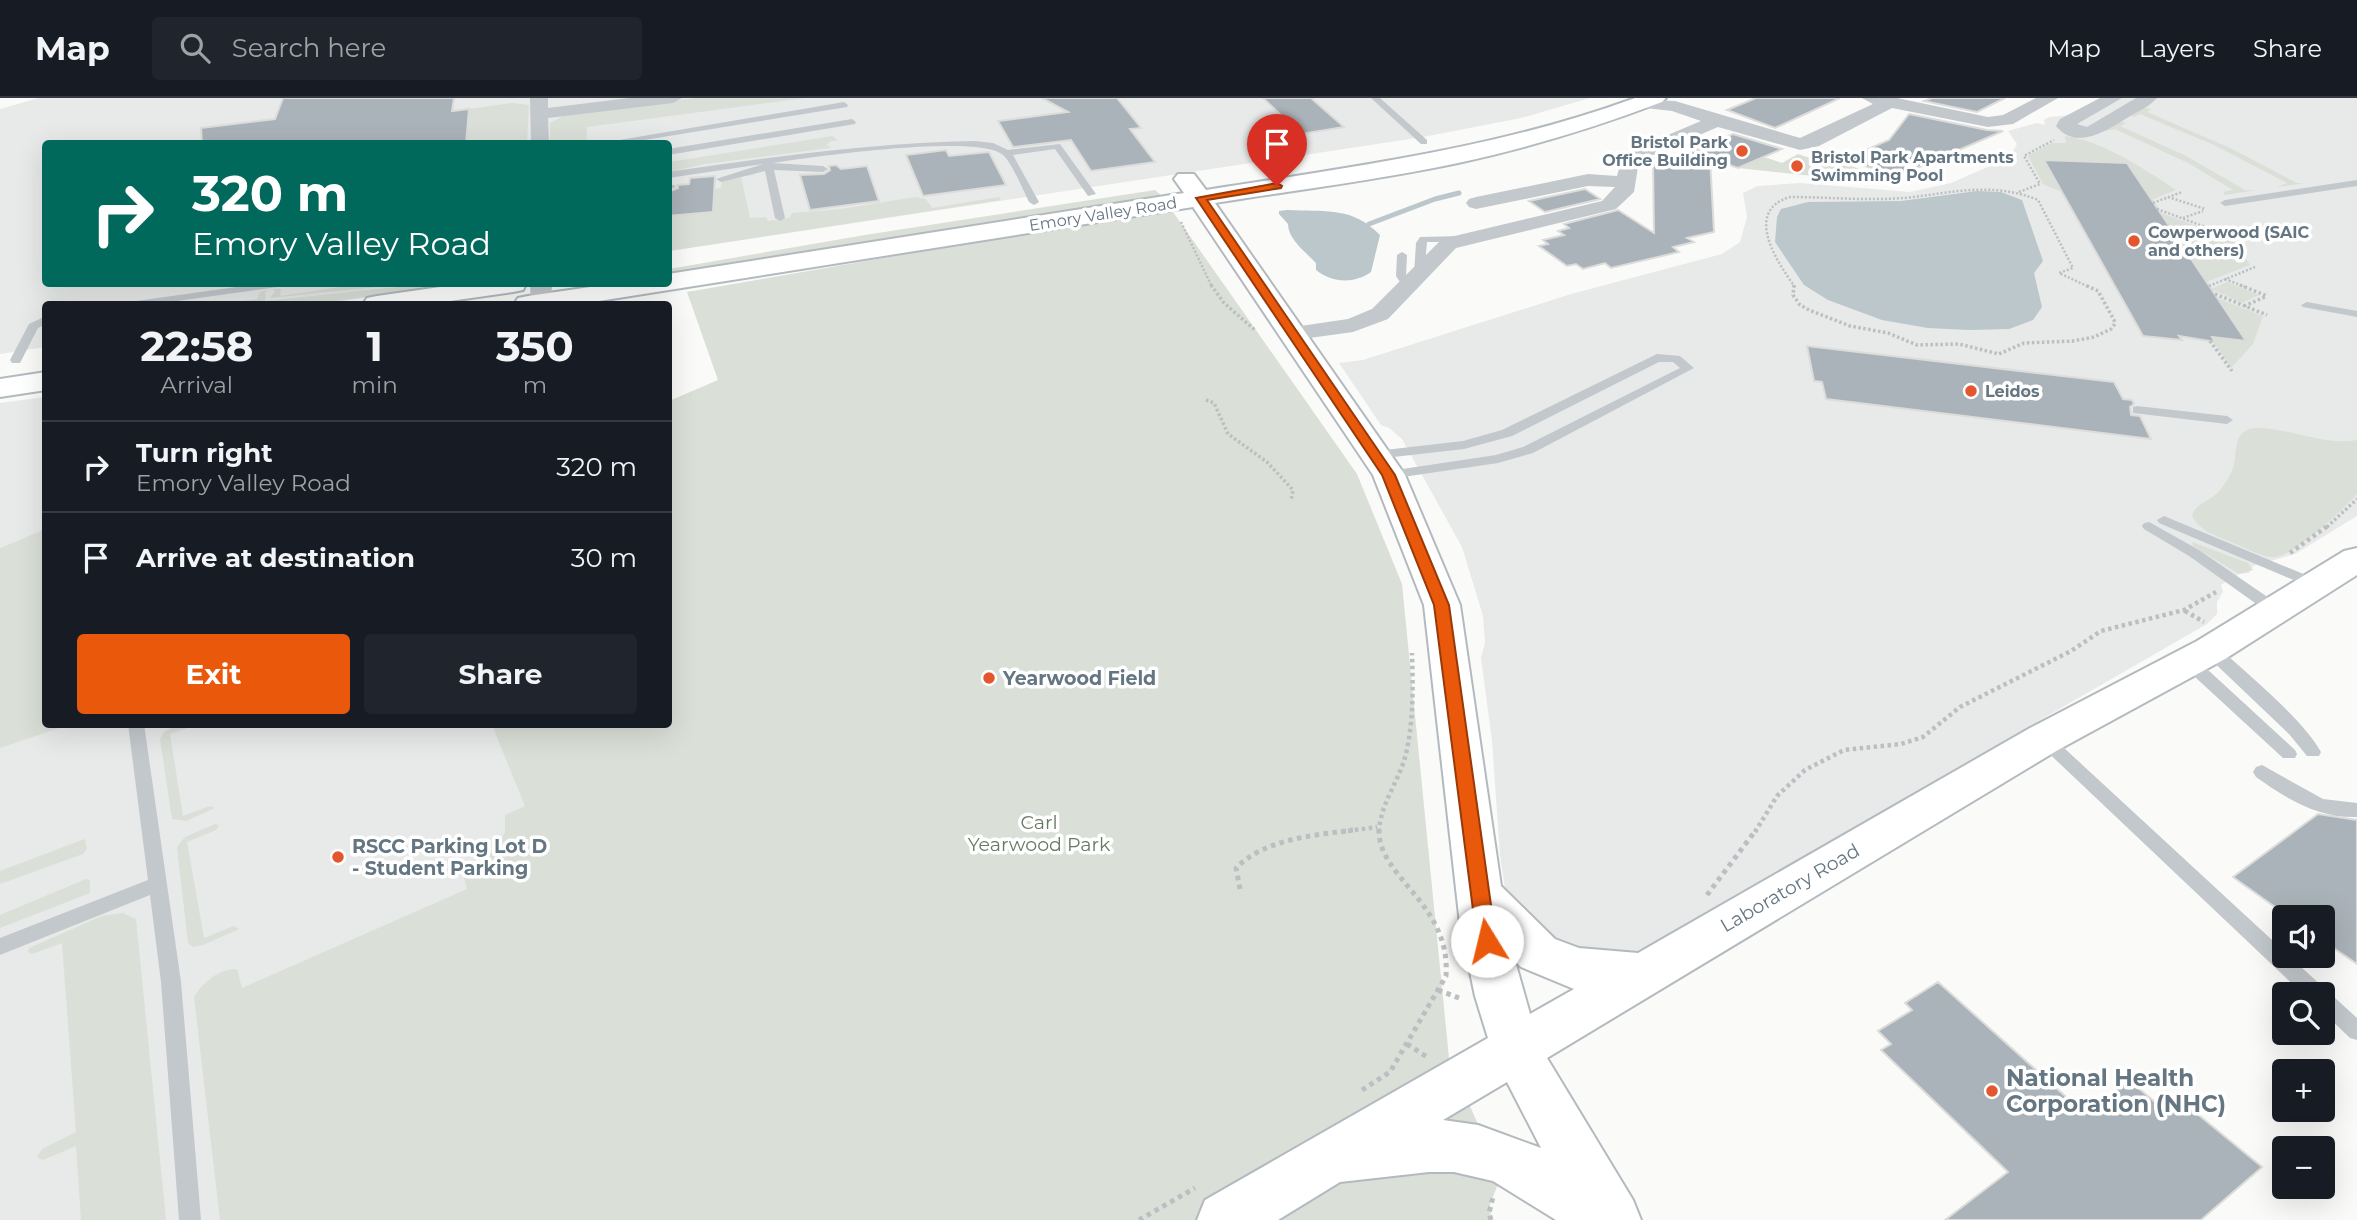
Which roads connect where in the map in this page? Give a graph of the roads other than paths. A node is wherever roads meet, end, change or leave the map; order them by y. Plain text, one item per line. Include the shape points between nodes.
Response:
1 (673, 98) edge
2 (1375, 98) edge
3 (1613, 98) edge
4 (2049, 98) edge
5 (2113, 98) edge
6 (2148, 98) edge
7 (1647, 100) edge
8 (843, 101) edge
9 (1880, 101) edge
10 (539, 106) edge
11 (852, 122) junction
12 (1709, 124) junction
13 (540, 140) edge
14 (623, 140) edge
15 (1424, 142) junction
16 (854, 150) junction
17 (672, 151) edge
18 (1007, 153) junction
19 (768, 163) junction
20 (823, 169) dead end
21 (672, 175) edge
22 (721, 180) dead end
23 (1625, 182) junction
24 (2357, 183) edge
25 (1186, 193) junction
26 (1091, 194) junction
27 (1034, 202) junction
28 (1476, 203) dead end
29 (2225, 203) dead end
30 (780, 218) dead end
31 (1402, 255) dead end
32 (672, 258) edge
33 (1414, 280) junction
34 (672, 281) edge
35 (257, 287) edge
36 (493, 287) edge
37 (637, 287) edge
38 (538, 299) edge
39 (157, 301) edge
40 (397, 301) edge
41 (2306, 305) dead end
42 (2357, 314) edge
43 (42, 321) edge
44 (1280, 335) junction
45 (42, 356) edge
46 (8, 361) edge
47 (42, 382) edge
48 (0, 388) edge
49 (2137, 410) dead end
50 (2227, 420) dead end
51 (1382, 465) junction
52 (2357, 559) edge
53 (2299, 571) junction
54 (2277, 611) junction
55 (2203, 645) junction
56 (137, 728) edge
57 (2045, 739) junction
58 (2313, 752) dead end
59 (2288, 754) dead end
60 (2262, 772) dead end
61 (2357, 810) edge
62 (158, 884) junction
63 (1480, 894) junction
64 (0, 947) edge
65 (1645, 974) junction
66 (2305, 982) edge
67 (2335, 1010) edge
68 (2357, 1031) edge
69 (1517, 1049) junction
70 (1331, 1158) junction
71 (190, 1220) edge
72 (1225, 1220) edge
73 (1603, 1220) edge
74 (1613, 1220) edge

1 - 10 street
2 - 15 lane
3 - 15 main road, Emory Valley Road via 1524,125
4 - 9 street via 2007,120 1988,122
5 - 6 street via 2065,126 2092,131
7 - 12 street via 1659,111
7 - 25 main road, Emory Valley Road via 1586,124 1477,153
8 - 11 lane
8 - 14 lane
9 - 12 street via 1807,144
10 - 13 street
11 - 16 lane
11 - 17 lane
12 - 23 street via 1630,158
15 - 25 main road, Emory Valley Road
16 - 18 lane via 953,143 990,145
16 - 19 lane
18 - 26 lane via 1057,146
18 - 27 lane
19 - 20 lane
19 - 21 lane
19 - 22 lane
19 - 30 lane
23 - 28 street via 1588,180
23 - 33 street via 1624,192 1609,205 1449,243
24 - 29 lane
25 - 26 main road, Emory Valley Road
25 - 34 main road, Emory Valley Road
25 - 44 main road
26 - 27 main road, Emory Valley Road
27 - 32 main road, Emory Valley Road
31 - 33 lane via 1401,276
33 - 44 street via 1392,304 1367,321
35 - 39 lane
36 - 40 main road
37 - 38 main road
41 - 42 lane
43 - 46 lane via 33,326
44 - 51 main road
45 - 46 main road
46 - 48 main road
47 - 48 main road
49 - 50 lane
51 - 51 lane via 1498,459 1528,450 1688,368 1676,359 1657,358 1497,436
51 - 63 main road via 1442,605
52 - 53 main road, Laboratory Road
53 - 54 main road, Laboratory Road
53 - 54 lane via 2156,523
54 - 55 main road, Laboratory Road
55 - 57 main road, Laboratory Road
55 - 58 lane
55 - 59 lane
56 - 62 lane
57 - 65 main road, Laboratory Road
57 - 66 lane
60 - 61 lane via 2303,799
62 - 64 lane
62 - 71 lane via 171,982
63 - 65 main road via 1538,953 1576,969
63 - 69 main road via 1490,958
65 - 69 main road, Laboratory Road
67 - 68 lane
69 - 70 main road, Laboratory Road
69 - 74 main road via 1547,1110
70 - 72 main road, Laboratory Road
70 - 73 main road via 1430,1146 1499,1155 1544,1178

